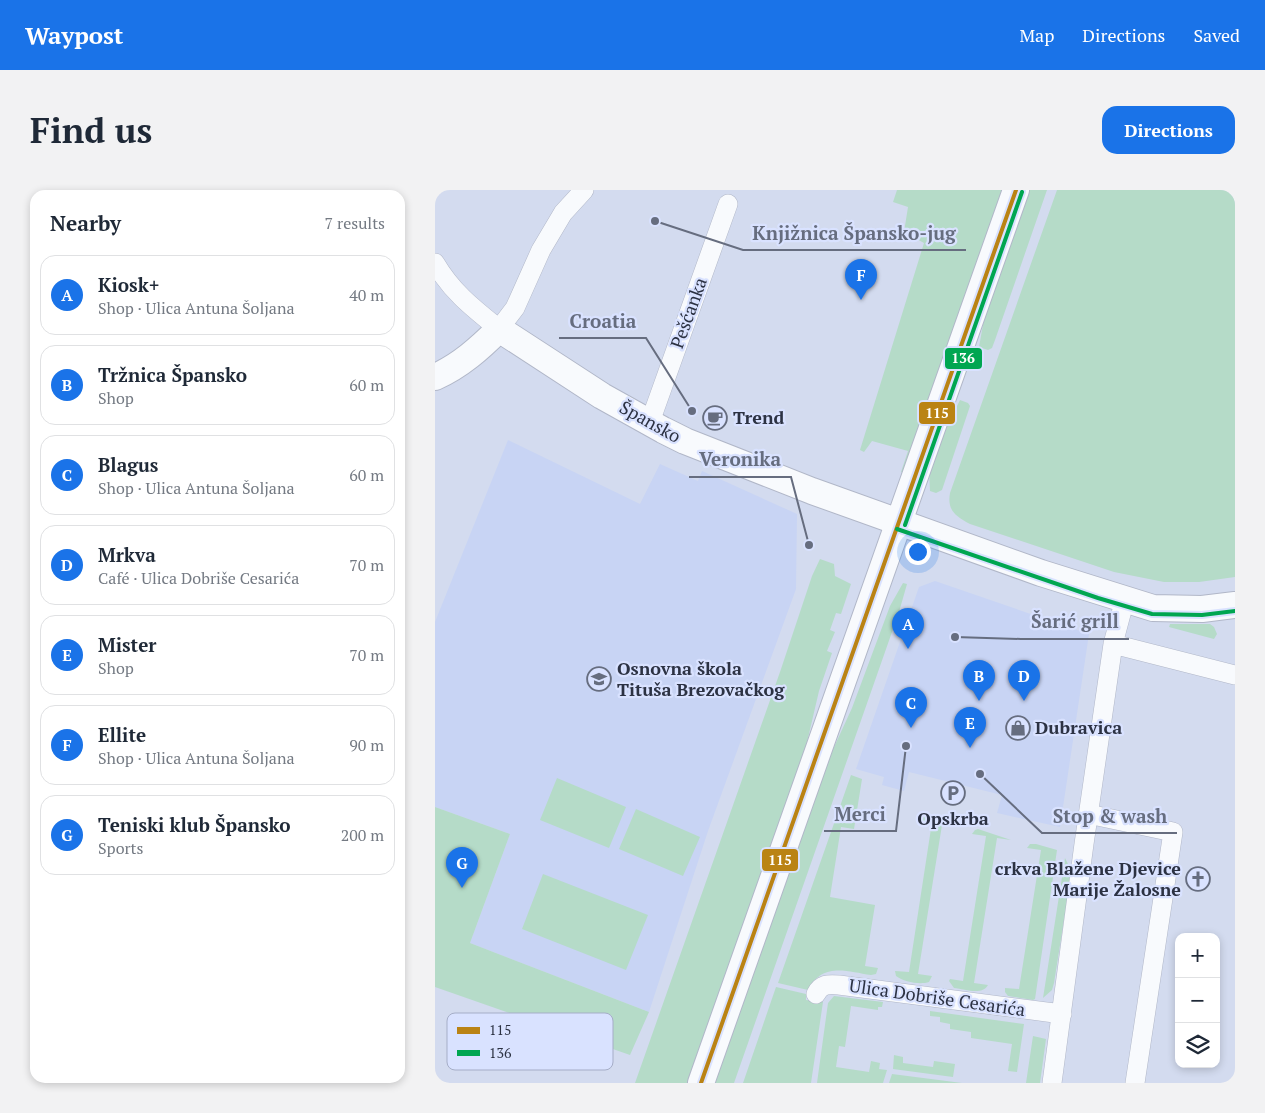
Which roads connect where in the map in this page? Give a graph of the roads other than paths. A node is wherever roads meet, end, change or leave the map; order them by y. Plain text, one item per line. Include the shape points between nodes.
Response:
1 (584, 190) edge
2 (1016, 190) edge
3 (727, 204) dead end
4 (435, 263) edge
5 (499, 328) junction
6 (435, 377) edge
7 (650, 422) junction
8 (899, 523) junction
9 (1125, 599) junction
10 (1235, 605) edge
11 (1113, 644) junction
12 (1235, 675) edge
13 (1088, 814) junction
14 (816, 994) dead end
15 (1062, 1014) junction
16 (701, 1083) edge
17 (1052, 1083) edge
18 (1135, 1083) edge

1 - 5 street via 559,220 541,250 515,308
2 - 8 street
3 - 7 street, Pešćanka
4 - 5 street, Špansko via 457,294
5 - 6 street via 459,364
5 - 7 street, Špansko via 602,396
7 - 8 street, Špansko via 685,441
8 - 9 street, Špansko
8 - 16 street
9 - 10 street, Špansko via 1153,608 1202,609
9 - 11 street
11 - 12 street
11 - 13 street
13 - 15 street
13 - 18 street via 1173,832
14 - 15 street, Ulica Dobriše Cesarića via 825,985 839,984
15 - 17 street

